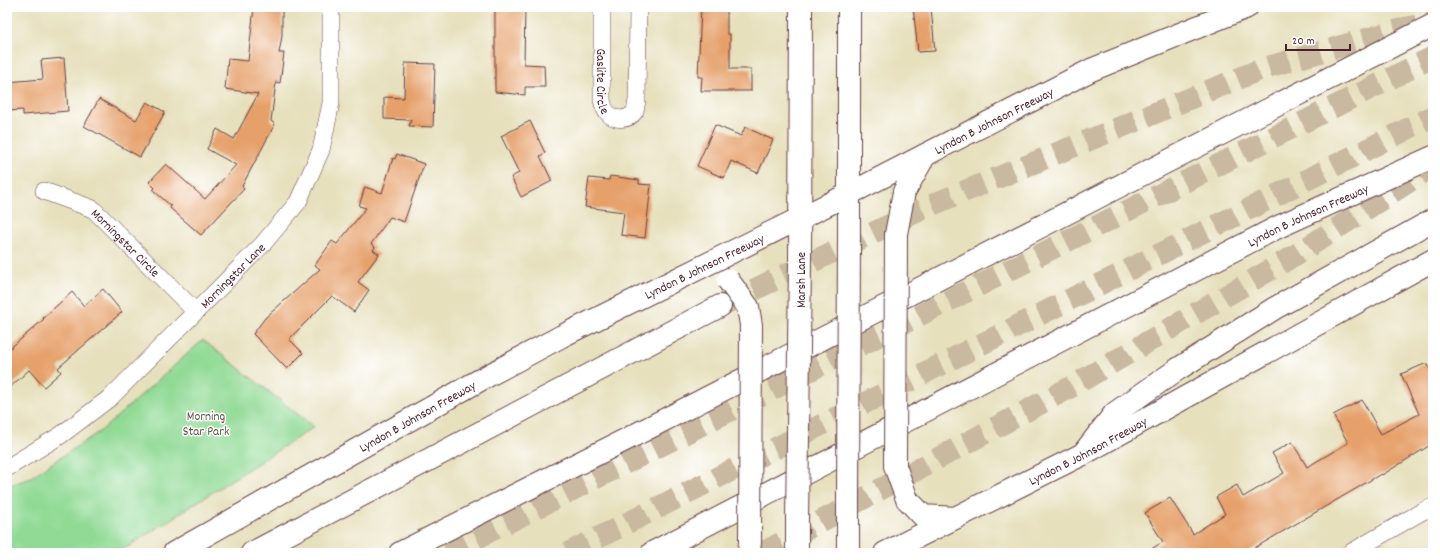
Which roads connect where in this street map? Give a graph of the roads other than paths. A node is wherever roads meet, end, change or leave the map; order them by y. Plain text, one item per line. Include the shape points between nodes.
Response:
1 (331, 7) edge
2 (602, 7) edge
3 (638, 7) edge
4 (802, 7) edge
5 (849, 7) edge
6 (1247, 7) edge
7 (1433, 25) edge
8 (925, 155) junction
9 (1433, 157) edge
10 (44, 191) dead end
11 (849, 194) junction
12 (800, 218) junction
13 (1433, 220) edge
14 (1433, 260) edge
15 (694, 271) junction
16 (720, 306) tunnel mouth
17 (196, 312) junction
18 (1083, 454) junction
19 (7, 468) edge
20 (1433, 507) edge
21 (955, 518) junction
22 (174, 553) edge
23 (252, 553) edge
24 (400, 553) edge
25 (652, 553) edge
26 (749, 553) edge
27 (798, 553) edge
28 (848, 553) edge
29 (885, 553) edge
30 (1350, 553) edge

1 - 17 street, Morningstar Lane via 331,103 321,150 298,202 262,245
2 - 3 street, Gaslite Circle via 602,100 605,111 611,117 620,119 635,111 637,101
4 - 12 main road, Marsh Lane
5 - 11 main road
6 - 8 main road, Lyndon B Johnson Freeway via 1091,70
7 - 24 main road
8 - 11 main road, Lyndon B Johnson Freeway
8 - 21 main road, bridge via 904,192 896,234 895,466 907,499 923,516
9 - 25 main road, Lyndon B Johnson Freeway via 1278,227
10 - 17 street, Morningstar Circle via 93,209
11 - 12 main road, Lyndon B Johnson Freeway
11 - 28 main road, bridge
12 - 15 main road, Lyndon B Johnson Freeway
12 - 27 main road, Marsh Lane, bridge
13 - 18 main road via 1275,308 1178,369 1115,412
14 - 18 main road, Lyndon B Johnson Freeway
15 - 22 main road, Lyndon B Johnson Freeway via 480,380
15 - 26 main road, bridge via 728,280 748,307 751,325
16 - 23 main road
17 - 19 street, Morningstar Lane via 111,397 61,435
18 - 21 main road, Lyndon B Johnson Freeway
20 - 30 street
21 - 29 main road, Lyndon B Johnson Freeway

